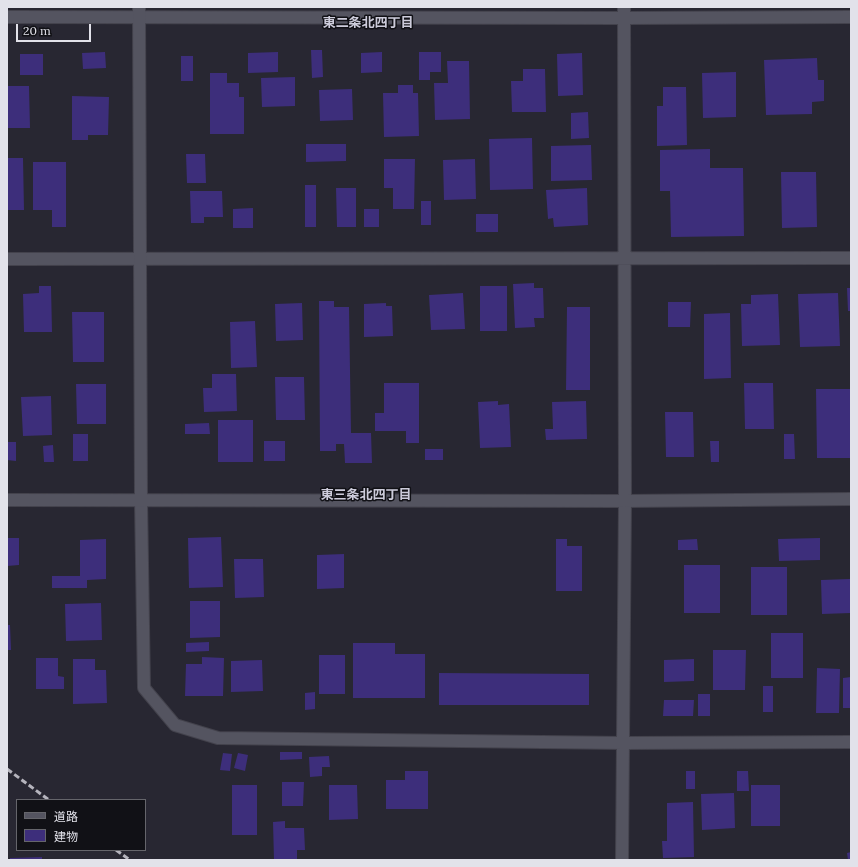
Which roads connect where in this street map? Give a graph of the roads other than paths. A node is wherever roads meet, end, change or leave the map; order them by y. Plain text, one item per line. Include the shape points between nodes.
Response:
1 (139, 13) edge
2 (625, 13) edge
3 (7, 17) edge
4 (851, 17) edge
5 (626, 258) junction
6 (851, 258) edge
7 (7, 259) edge
8 (139, 259) junction
9 (851, 499) edge
10 (7, 500) edge
11 (141, 500) junction
12 (625, 501) junction
13 (623, 742) junction
14 (851, 742) edge
15 (622, 860) edge

1 - 2 street
1 - 3 street
1 - 8 street
2 - 4 street
2 - 5 street
5 - 6 street
5 - 8 street
5 - 12 street
7 - 8 street
8 - 11 street
9 - 12 street
10 - 11 street
11 - 12 street
11 - 13 street via 144,688 175,725 218,738
12 - 13 street
13 - 14 street
13 - 15 street

